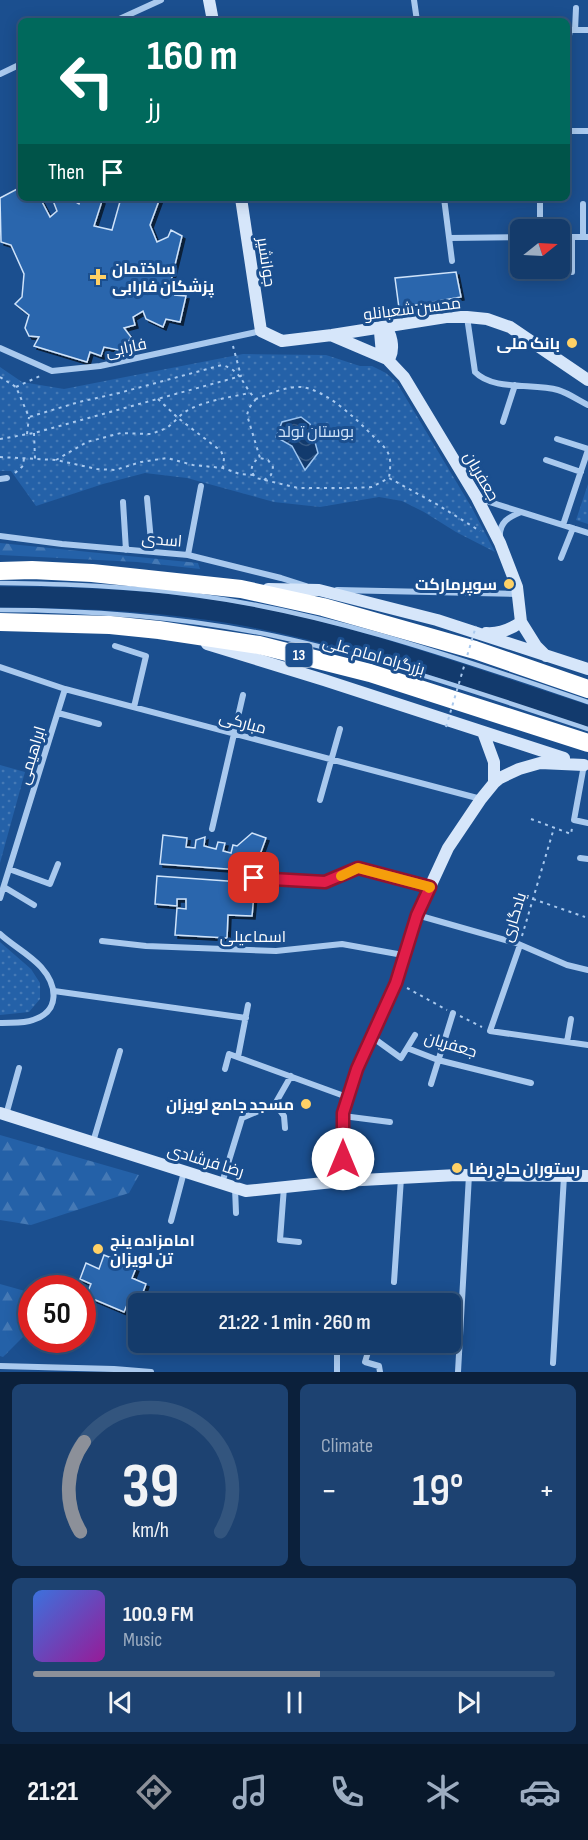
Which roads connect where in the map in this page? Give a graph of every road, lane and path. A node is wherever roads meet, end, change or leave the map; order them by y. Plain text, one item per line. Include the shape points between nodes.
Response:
1 (161, 0) edge
2 (209, 0) edge
3 (414, 0) edge
4 (576, 8) dead end
5 (122, 18) edge
6 (212, 18) edge
7 (417, 18) edge
8 (571, 30) edge
9 (588, 30) edge
10 (18, 65) edge
11 (0, 74) edge
12 (570, 131) edge
13 (588, 131) edge
14 (240, 201) edge
15 (444, 201) edge
16 (540, 202) dead end
17 (583, 204) dead end
18 (540, 219) edge
19 (510, 237) edge
20 (572, 237) joint
21 (585, 237) edge
22 (450, 238) junction
23 (452, 261) dead end
24 (572, 272) dead end
25 (467, 317) junction
26 (384, 327) junction
27 (261, 331) junction
28 (332, 335) junction
29 (231, 338) junction
30 (0, 348) edge
31 (387, 359) junction
32 (52, 371) junction
33 (241, 376) junction
34 (0, 377) edge
35 (588, 380) edge
36 (515, 385) junction
37 (16, 387) junction
38 (249, 393) junction
39 (158, 399) junction
40 (256, 399) junction
41 (588, 405) edge
42 (29, 417) junction
43 (178, 418) junction
44 (503, 422) dead end
45 (34, 433) junction
46 (27, 434) junction
47 (557, 439) dead end
48 (0, 440) edge
49 (588, 450) edge
50 (0, 457) edge
51 (24, 458) junction
52 (260, 458) junction
53 (35, 459) junction
54 (57, 460) junction
55 (546, 460) dead end
56 (223, 468) junction
57 (581, 472) junction
58 (253, 475) junction
59 (4, 478) edge
60 (389, 478) junction
61 (264, 480) junction
62 (201, 486) dead end
63 (147, 498) dead end
64 (477, 498) junction
65 (123, 502) dead end
66 (521, 512) junction
67 (563, 525) junction
68 (573, 528) junction
69 (588, 533) edge
70 (0, 536) edge
71 (500, 543) junction
72 (126, 550) junction
73 (152, 552) junction
74 (188, 555) junction
75 (561, 558) dead end
76 (0, 571) edge
77 (0, 583) edge
78 (241, 589) junction
79 (319, 590) junction
80 (518, 594) junction
81 (0, 610) edge
82 (0, 622) edge
83 (521, 622) junction
84 (159, 630) junction
85 (479, 630) junction
86 (115, 646) dead end
87 (546, 656) junction
88 (0, 667) edge
89 (588, 669) edge
90 (65, 689) junction
91 (588, 689) edge
92 (243, 696) dead end
93 (588, 702) edge
94 (134, 707) junction
95 (58, 713) junction
96 (99, 724) dead end
97 (446, 727) dead end
98 (340, 729) dead end
99 (588, 729) edge
100 (483, 732) junction
101 (234, 734) junction
102 (588, 743) edge
103 (333, 760) junction
104 (586, 765) edge
105 (494, 783) junction
106 (481, 799) junction
107 (320, 800) dead end
108 (531, 819) dead end
109 (588, 823) edge
110 (554, 828) junction
111 (212, 829) dead end
112 (571, 834) dead end
113 (580, 858) dead end
114 (588, 859) edge
115 (58, 864) dead end
116 (9, 870) junction
117 (254, 878) dead end
118 (3, 887) junction
119 (430, 887) junction
120 (0, 898) edge
121 (533, 900) junction
122 (34, 905) dead end
123 (417, 915) junction
124 (585, 917) dead end
125 (0, 934) edge
126 (102, 941) dead end
127 (520, 945) junction
128 (404, 955) junction
129 (588, 970) edge
130 (396, 983) junction
131 (54, 991) junction
132 (248, 1005) dead end
133 (453, 1013) junction
134 (246, 1018) junction
135 (571, 1019) dead end
136 (0, 1023) edge
137 (490, 1031) junction
138 (416, 1035) dead end
139 (371, 1037) junction
140 (567, 1042) junction
141 (588, 1045) edge
142 (407, 1048) junction
143 (120, 1051) dead end
144 (238, 1057) junction
145 (438, 1060) junction
146 (20, 1068) dead end
147 (225, 1070) dead end
148 (291, 1076) junction
149 (531, 1083) dead end
150 (431, 1084) dead end
151 (348, 1098) junction
152 (275, 1104) junction
153 (3, 1114) edge
154 (343, 1116) junction
155 (390, 1122) dead end
156 (285, 1128) dead end
157 (93, 1143) junction
158 (184, 1171) junction
159 (469, 1175) junction
160 (564, 1176) junction
161 (588, 1176) edge
162 (401, 1178) junction
163 (343, 1181) junction
164 (222, 1183) junction
165 (235, 1187) junction
166 (284, 1187) junction
167 (236, 1213) dead end
168 (171, 1221) dead end
169 (299, 1242) dead end
170 (394, 1282) dead end
171 (336, 1353) edge
172 (368, 1353) edge
173 (553, 1363) dead end
174 (0, 1366) edge
175 (114, 1370) edge
176 (151, 1372) edge
177 (336, 1372) edge
178 (380, 1372) edge
179 (458, 1372) edge

1 - 5 street
2 - 6 main road
3 - 7 street
4 - 8 street
8 - 9 street
10 - 11 street
12 - 13 street
14 - 27 main road, جوانشیر
15 - 22 street
16 - 18 street
17 - 21 street
19 - 22 street
20 - 21 street
20 - 24 street
22 - 23 street
25 - 26 main road, محسن شعبانلو
25 - 35 main road, محسن شعبانلو via 510,327
25 - 36 street via 475,372 492,382
26 - 28 main road, محسن شعبانلو
26 - 31 main road via 380,332 382,354
27 - 28 main road, محسن شعبانلو via 282,340
27 - 29 street, فارابی
28 - 31 main road
29 - 32 street, فارابی via 100,366
29 - 33 path
30 - 32 street, فارابی
31 - 64 main road, جعفریان via 404,377
32 - 37 path
33 - 38 path
33 - 39 path
33 - 42 path via 222,365
34 - 37 path
36 - 41 street via 557,390
36 - 44 street
37 - 42 path
38 - 40 path
38 - 43 path via 198,406
39 - 43 path
39 - 45 path
40 - 52 path via 247,415
40 - 60 path via 303,387 332,401 388,451
42 - 46 path
43 - 54 path via 151,434 120,433 87,441
43 - 56 path via 220,452
45 - 46 path
45 - 53 path
46 - 48 path
47 - 49 street
49 - 57 street
50 - 51 path
51 - 53 path
51 - 59 path via 20,468
52 - 58 path via 251,467
52 - 61 path via 273,467
53 - 54 path
54 - 56 path via 116,470 167,458
55 - 57 street
56 - 58 path
57 - 67 street
58 - 61 path
60 - 61 path via 372,487 352,488 298,488
60 - 71 path
62 - 74 street
63 - 73 street
64 - 66 street
64 - 71 main road, جعفریان
65 - 72 street
66 - 67 street
66 - 71 street via 503,523
67 - 68 street
68 - 69 street
68 - 75 street
70 - 72 street, اسدی
71 - 80 main road, جعفریان
72 - 73 street, اسدی
73 - 74 street, اسدی
74 - 79 street, اسدی
76 - 78 highway, بزرگراه امام علی via 92,573
77 - 93 lane via 147,590 266,608 411,644
78 - 79 main road
78 - 91 highway, بزرگراه امام علی via 322,607 475,650
79 - 80 street, اسدی
79 - 85 main road
80 - 83 main road, جعفریان
81 - 99 lane via 142,615 277,637 385,664
82 - 84 highway, بزرگراه امام علی / 13
83 - 85 main road via 495,634
83 - 87 main road, جعفریان
84 - 100 main road
84 - 102 highway, بزرگراه امام علی / 13 via 259,645 370,673
85 - 87 main road
85 - 97 path, bridge
86 - 94 street via 146,656
87 - 89 main road
88 - 90 street, مبارکی
90 - 94 street, مبارکی
90 - 95 street, ابراهیمی
92 - 101 street
94 - 101 street, مبارکی
95 - 96 street
95 - 116 street, ابراهیمی
98 - 103 street
100 - 104 main road
100 - 105 main road via 494,762
101 - 103 street, مبارکی
101 - 111 street
103 - 106 street, مبارکی
103 - 107 street
104 - 105 main road via 540,763
104 - 109 street via 573,820
105 - 106 main road
106 - 119 main road via 448,848
108 - 110 path
110 - 112 path
110 - 121 path, یادگاری
113 - 114 street
115 - 116 street via 50,884
116 - 118 street, ابراهیمی
117 - 119 street via 325,882 358,868
118 - 120 street, ابراهیمی
118 - 122 street
119 - 123 main road
121 - 124 path
121 - 127 path, یادگاری
123 - 127 street
123 - 128 main road
125 - 131 street via 43,969
126 - 128 street, اسماعیلی via 276,951 342,944
127 - 129 street
127 - 137 street, یادگاری
128 - 130 main road
130 - 133 path
130 - 139 main road
131 - 134 street
131 - 136 street via 53,1002 44,1015 32,1021
132 - 134 street
133 - 137 path
133 - 145 street
134 - 144 street
135 - 140 street
137 - 140 street
138 - 142 street
139 - 142 street, جعفریان via 401,1058
139 - 151 main road
140 - 141 street
142 - 145 street, جعفریان
143 - 157 street
144 - 147 street via 229,1054
144 - 148 street
145 - 149 street, جعفریان
145 - 150 street
146 - 153 street
148 - 151 street
148 - 152 street
151 - 154 main road
152 - 156 street via 284,1116
152 - 164 street via 242,1118
153 - 157 main road, رضا فرشادی
154 - 155 street
154 - 163 main road
157 - 158 main road, رضا فرشادی
158 - 164 main road, رضا فرشادی
158 - 168 street
159 - 160 main road, رضا فرشادی
159 - 162 main road, رضا فرشادی
159 - 179 street
160 - 161 main road, رضا فرشادی
160 - 173 street
162 - 163 main road, رضا فرشادی
162 - 170 street
163 - 166 main road, رضا فرشادی
164 - 165 main road, رضا فرشادی
165 - 166 main road, رضا فرشادی via 246,1191
165 - 167 street
166 - 169 street via 280,1240
171 - 177 street
172 - 178 street via 365,1362 379,1366
174 - 175 street
175 - 176 street

